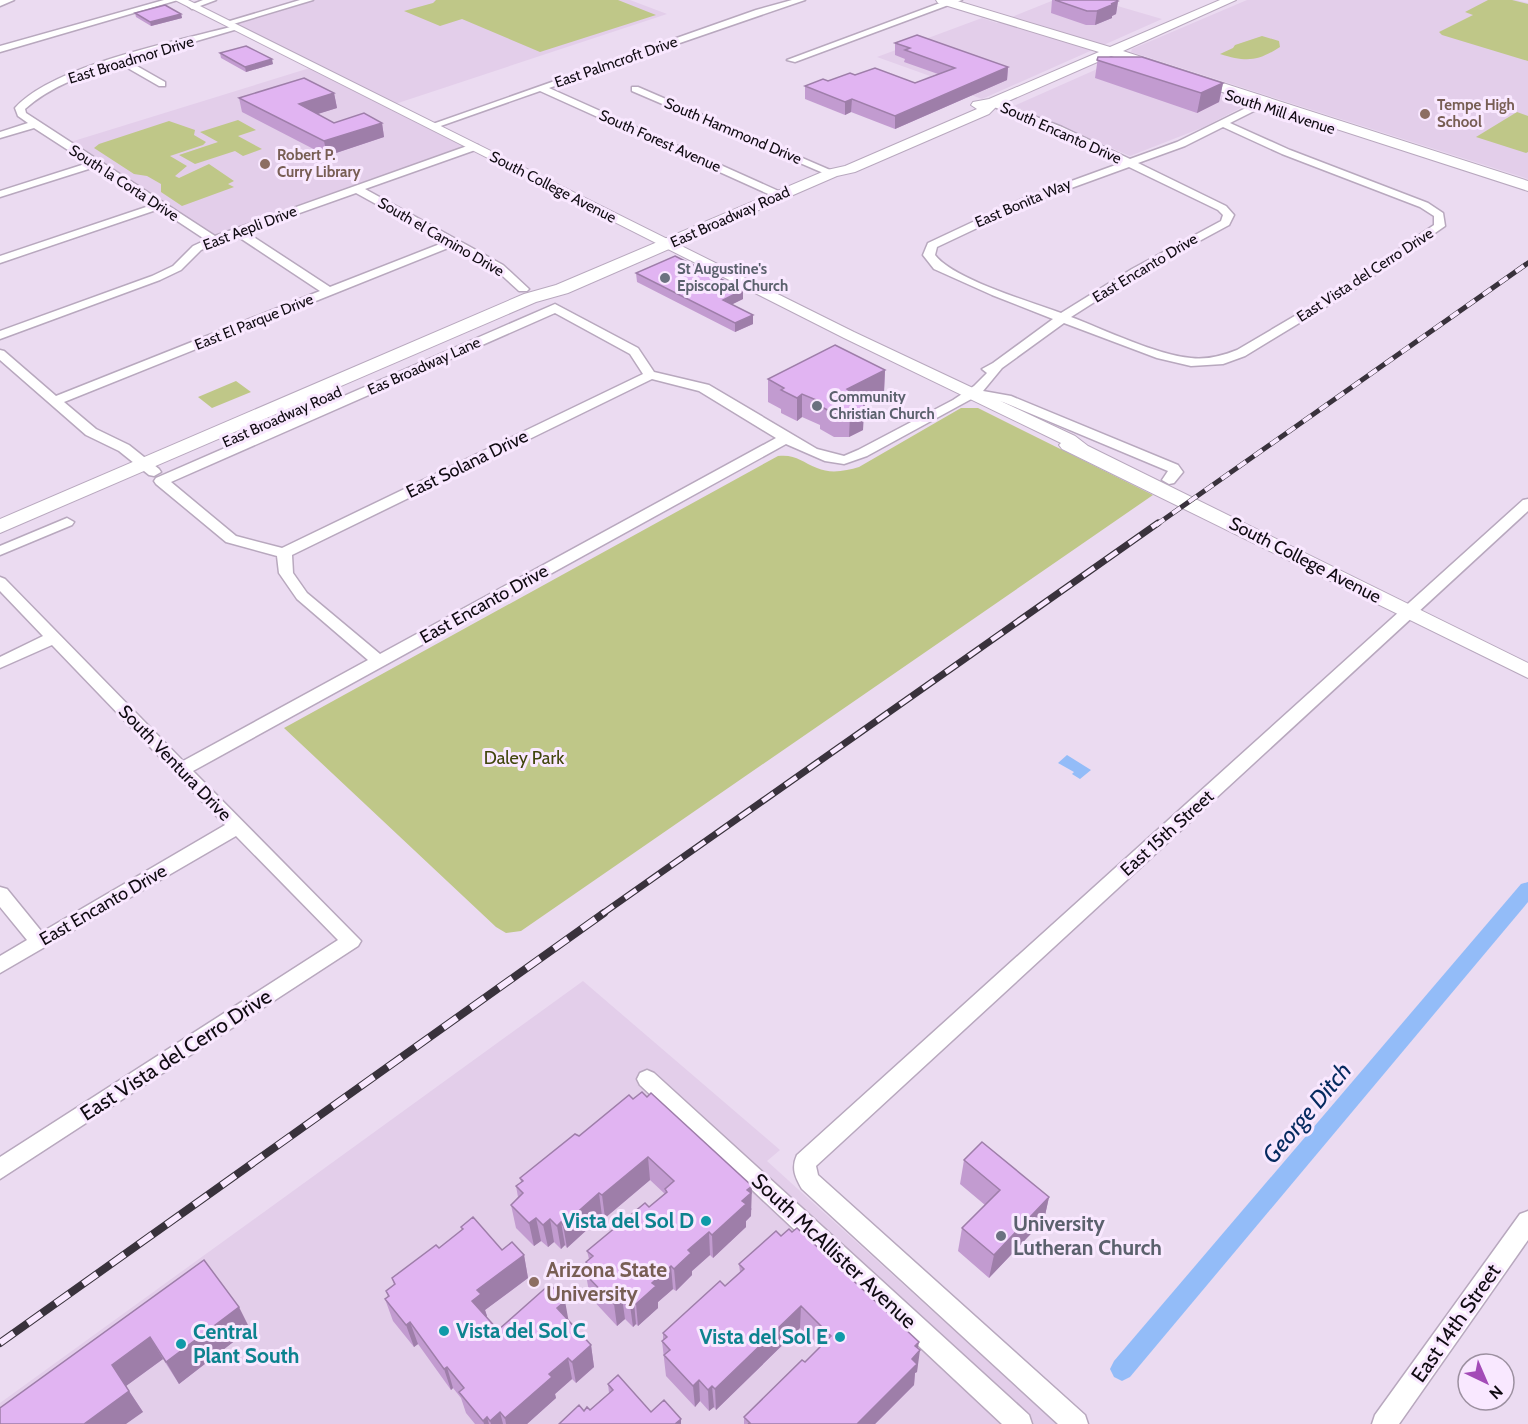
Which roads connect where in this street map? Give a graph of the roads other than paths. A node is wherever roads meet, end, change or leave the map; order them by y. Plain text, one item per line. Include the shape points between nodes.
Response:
1 (10, 0) edge
2 (174, 0) edge
3 (212, 0) edge
4 (309, 0) edge
5 (801, 0) edge
6 (1230, 0) edge
7 (950, 1) edge
8 (0, 3) edge
9 (186, 3) edge
10 (232, 26) junction
11 (0, 49) edge
12 (1107, 53) junction
13 (792, 60) dead end
14 (122, 61) junction
15 (162, 84) dead end
16 (540, 88) junction
17 (635, 89) dead end
18 (992, 103) junction
19 (1262, 104) junction
20 (35, 124) junction
21 (1224, 124) junction
22 (432, 126) junction
23 (0, 135) edge
24 (474, 147) junction
25 (1129, 163) junction
26 (95, 164) junction
27 (832, 173) junction
28 (1528, 186) edge
29 (357, 189) junction
30 (1528, 193) edge
31 (0, 194) edge
32 (779, 195) junction
33 (159, 206) junction
34 (237, 231) junction
35 (214, 240) junction
36 (454, 242) junction
37 (667, 244) junction
38 (0, 260) edge
39 (523, 289) dead end
40 (329, 292) junction
41 (1062, 318) junction
42 (0, 335) edge
43 (0, 354) edge
44 (651, 375) junction
45 (966, 392) junction
46 (54, 401) junction
47 (787, 438) junction
48 (154, 472) junction
49 (1169, 480) dead end
50 (1528, 503) edge
51 (67, 522) dead end
52 (0, 527) edge
53 (0, 539) edge
54 (0, 551) edge
55 (284, 553) junction
56 (0, 582) edge
57 (1408, 612) junction
58 (53, 638) junction
59 (379, 661) junction
60 (0, 663) edge
61 (1528, 671) edge
62 (181, 770) junction
63 (237, 827) junction
64 (0, 894) edge
65 (351, 941) joint
66 (39, 942) junction
67 (0, 965) edge
68 (647, 1079) dead end
69 (805, 1162) joint
70 (0, 1168) edge
71 (1528, 1221) edge
72 (1020, 1424) edge
73 (1076, 1424) edge
74 (1384, 1424) edge

1 - 8 street
2 - 11 street
3 - 9 street
4 - 10 street, East Broadmor Drive
5 - 16 street, East Palmcroft Drive
6 - 12 main road, East Broadway Road
7 - 12 main road, South Mill Avenue via 1049,37
7 - 13 street
9 - 10 street, South College Avenue
10 - 14 street, East Broadmor Drive
10 - 22 street, South College Avenue
12 - 18 main road, East Broadway Road
12 - 19 main road, South Mill Avenue
12 - 28 main road, South Mill Avenue
14 - 15 street
14 - 20 street, East Broadmor Drive via 65,78 25,101 21,114
16 - 22 street, East Palmcroft Drive
16 - 32 street, South Forest Avenue
17 - 27 street, South Hammond Drive
18 - 25 street, South Encanto Drive via 1059,129
18 - 27 main road, East Broadway Road via 984,111 860,165
19 - 21 street, East Bonita Way
19 - 30 main road, South Mill Avenue
20 - 23 street
20 - 26 street, South la Corta Drive
21 - 25 street, East Bonita Way
21 - 41 street, East Vista del Cerro Drive via 1425,205 1439,215 1440,226 1348,289 1241,353 1219,361 1191,362 1161,355
22 - 24 street, South College Avenue
24 - 29 street, East Aepli Drive
24 - 37 street, South College Avenue
25 - 41 street, East Encanto Drive via 1229,215 1225,223 1162,254
25 - 41 street, East Bonita Way via 1026,201 932,245 929,255 938,267
26 - 31 street
26 - 33 street, South la Corta Drive
27 - 32 main road, East Broadway Road
29 - 34 street, East Aepli Drive
29 - 36 street, South el Camino Drive
32 - 37 main road, East Broadway Road
33 - 35 street, South la Corta Drive
33 - 38 street
34 - 35 street, East Aepli Drive
34 - 40 street
35 - 42 street, East Aepli Drive via 197,248 177,268 156,278
36 - 39 street, South el Camino Drive via 499,267
36 - 40 street, East El Parque Drive
37 - 45 street, South College Avenue
37 - 48 main road, East Broadway Road via 562,289 543,303
40 - 46 street, East El Parque Drive
41 - 45 street, East Encanto Drive via 987,370
43 - 46 street
44 - 47 street via 702,387
44 - 48 street, Eas Broadway Lane via 634,351 555,308
44 - 55 street, East Solana Drive
45 - 47 street, East Encanto Drive via 927,410 914,422 853,457 823,457
45 - 49 street via 1006,399 1173,468 1176,472
45 - 57 street, South College Avenue
46 - 48 street via 91,432 124,448
47 - 59 street, East Encanto Drive
48 - 52 main road, East Broadway Road
48 - 53 main road, East Broadway Road
48 - 55 street via 231,539
50 - 57 street, East 15th Street
51 - 54 street
55 - 59 street via 286,573 302,596
56 - 58 street, South Ventura Drive
57 - 61 street, South College Avenue
57 - 69 street, East 15th Street
58 - 60 street
58 - 62 street, South Ventura Drive
59 - 62 street, East Encanto Drive
62 - 63 street, South Ventura Drive
63 - 65 street, South Ventura Drive
63 - 66 street, East Encanto Drive
64 - 66 street
65 - 70 street, East Vista del Cerro Drive
66 - 67 street, East Encanto Drive
68 - 72 street, South McAllister Avenue
69 - 73 street, South McAllister Avenue via 810,1182
71 - 74 street, East 14th Street

